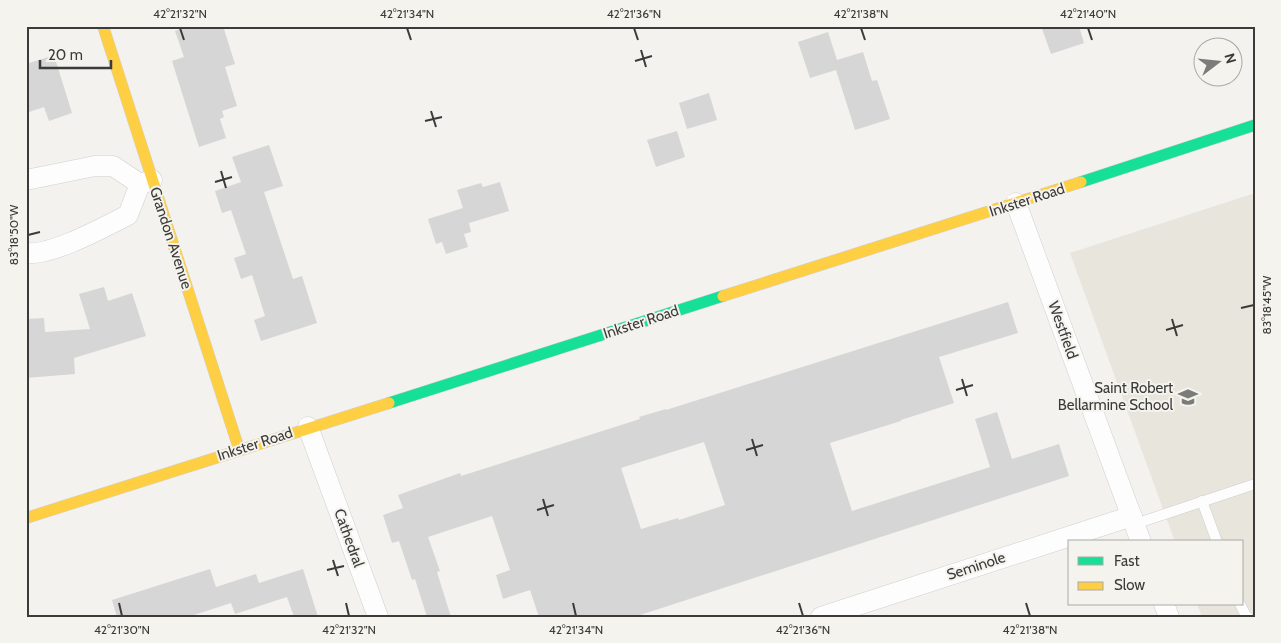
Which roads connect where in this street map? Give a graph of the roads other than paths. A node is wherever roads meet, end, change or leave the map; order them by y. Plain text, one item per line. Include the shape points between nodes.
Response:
1 (103, 26) edge
2 (1255, 125) edge
3 (26, 180) edge
4 (146, 182) junction
5 (1016, 203) junction
6 (26, 253) edge
7 (308, 428) junction
8 (239, 449) junction
9 (1255, 484) edge
10 (1202, 501) junction
11 (26, 518) edge
12 (1136, 527) edge
13 (1090, 540) edge
14 (1216, 540) edge
15 (1068, 546) edge
16 (1241, 606) edge
17 (378, 617) edge
18 (821, 617) edge
19 (1248, 617) edge

1 - 4 main road, Grandon Avenue
2 - 5 main road, Inkster Road
3 - 4 street via 96,166 113,166
4 - 6 street via 128,214 87,236 35,254
4 - 8 main road, Grandon Avenue
5 - 7 main road, Inkster Road
5 - 12 street, Westfield
7 - 8 main road, Inkster Road
7 - 17 street, Cathedral
8 - 11 main road, Inkster Road
9 - 10 lane
10 - 12 lane
10 - 14 lane
12 - 13 street, Seminole
15 - 18 street, Seminole
16 - 19 lane

